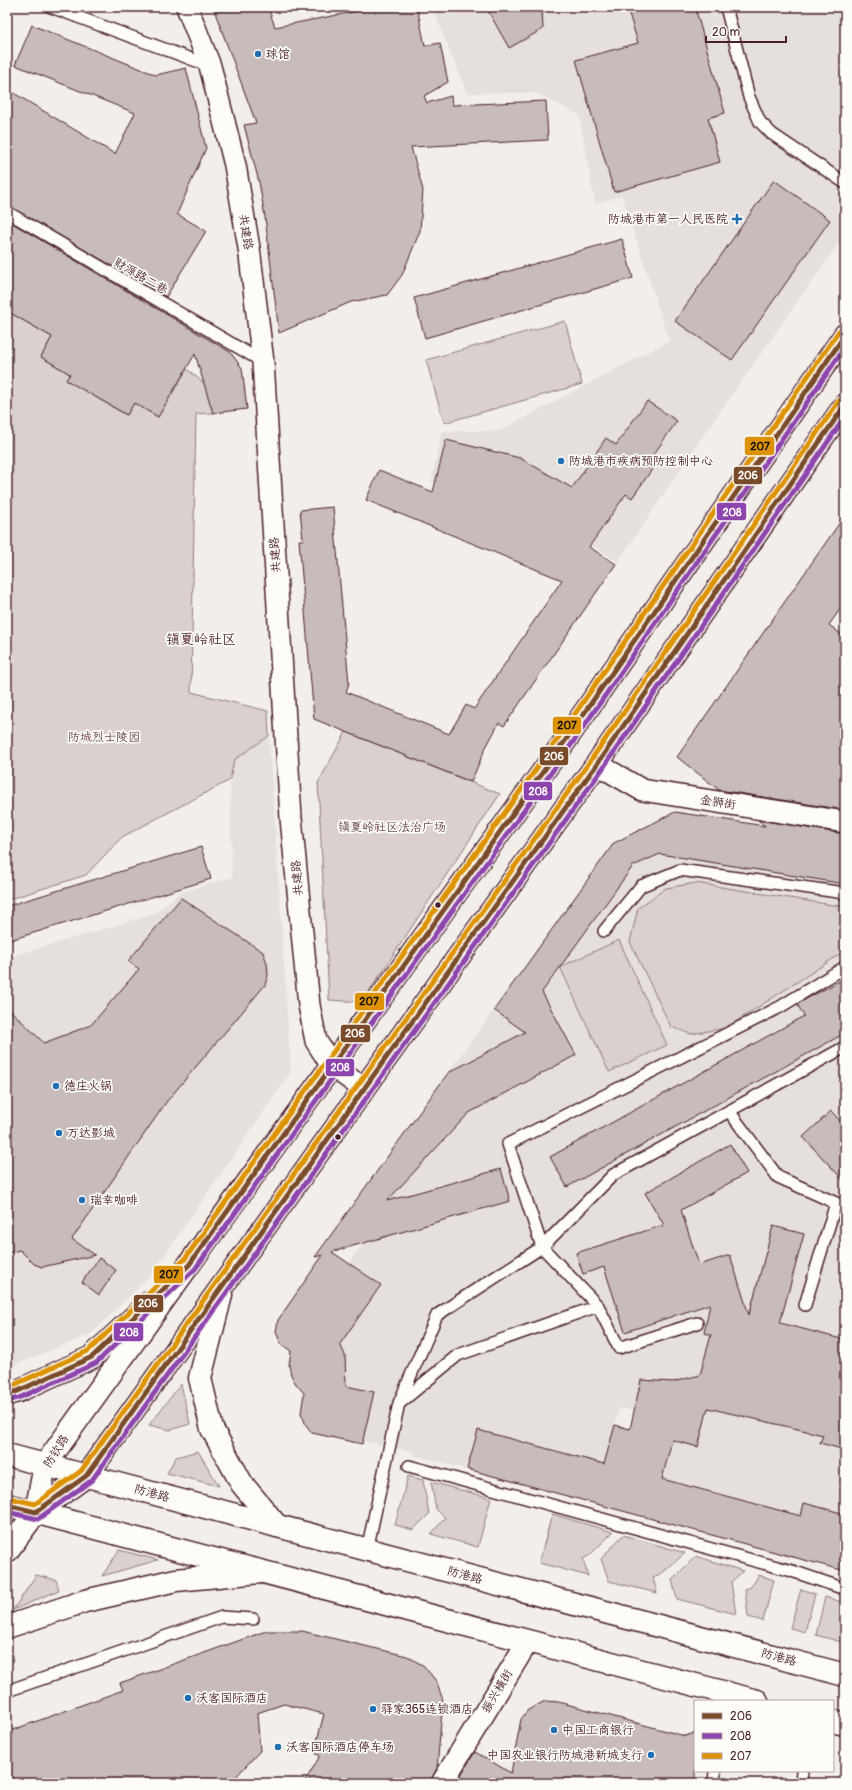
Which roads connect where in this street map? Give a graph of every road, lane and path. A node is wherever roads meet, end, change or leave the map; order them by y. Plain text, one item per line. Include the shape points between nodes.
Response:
1 (51, 7) edge
2 (187, 7) edge
3 (726, 7) edge
4 (210, 66) junction
5 (845, 183) edge
6 (7, 212) edge
7 (845, 335) edge
8 (263, 362) junction
9 (845, 406) edge
10 (597, 764) junction
11 (845, 822) edge
12 (845, 893) edge
13 (604, 931) dead end
14 (845, 967) edge
15 (845, 1046) edge
16 (332, 1066) junction
17 (364, 1089) junction
18 (729, 1111) junction
19 (542, 1247) junction
20 (189, 1265) junction
21 (224, 1284) junction
22 (805, 1305) dead end
23 (598, 1306) junction
24 (697, 1323) dead end
25 (7, 1394) edge
26 (399, 1403) junction
27 (7, 1455) edge
28 (45, 1465) junction
29 (409, 1466) dead end
30 (86, 1476) junction
31 (7, 1505) edge
32 (36, 1512) junction
33 (277, 1526) junction
34 (367, 1550) junction
35 (7, 1551) edge
36 (263, 1572) junction
37 (845, 1589) edge
38 (253, 1618) dead end
39 (7, 1627) edge
40 (528, 1641) junction
41 (845, 1675) edge
42 (7, 1691) edge
43 (733, 1698) edge
44 (749, 1700) edge
45 (834, 1721) edge
46 (845, 1724) edge
47 (715, 1772) edge
48 (802, 1772) edge
49 (442, 1783) edge
50 (714, 1783) edge
51 (801, 1783) edge

1 - 4 lane
2 - 4 street, 共建路
3 - 5 lane via 749,97 760,122 772,134
4 - 8 street, 共建路 via 235,165 249,248
6 - 8 lane, 财源路二巷
7 - 16 main road, 防钦路 via 565,741
8 - 16 street, 共建路 via 291,818 309,1005 316,1041
9 - 10 main road
10 - 11 street, 金狮街 via 642,790
10 - 17 main road
12 - 13 lane via 680,870 641,886
14 - 19 lane via 780,1007 508,1144
15 - 18 lane
16 - 17 street, 共建路
16 - 20 main road, 防钦路
17 - 21 main road
18 - 19 lane via 613,1175
18 - 22 lane via 778,1177 836,1203
19 - 23 lane
19 - 26 lane via 437,1316
20 - 25 main road via 92,1357
20 - 28 main road, 防钦路
21 - 30 main road
21 - 33 main road via 200,1378 212,1429 242,1484
23 - 24 lane via 619,1348
23 - 26 lane via 458,1355
26 - 34 lane
27 - 28 main road, 防港路
28 - 30 main road, 防港路
28 - 32 main road, 防钦路
29 - 37 lane via 792,1571
30 - 32 main road
30 - 33 main road, 防港路
31 - 32 main road
32 - 35 main road
32 - 36 main road
33 - 34 main road, 防港路
34 - 41 main road, 防港路
36 - 39 main road via 176,1580 84,1601
36 - 40 main road
38 - 42 lane via 222,1617
40 - 43 main road
40 - 49 street, 振兴横街
43 - 44 main road
45 - 46 main road
47 - 50 lane
48 - 51 lane

